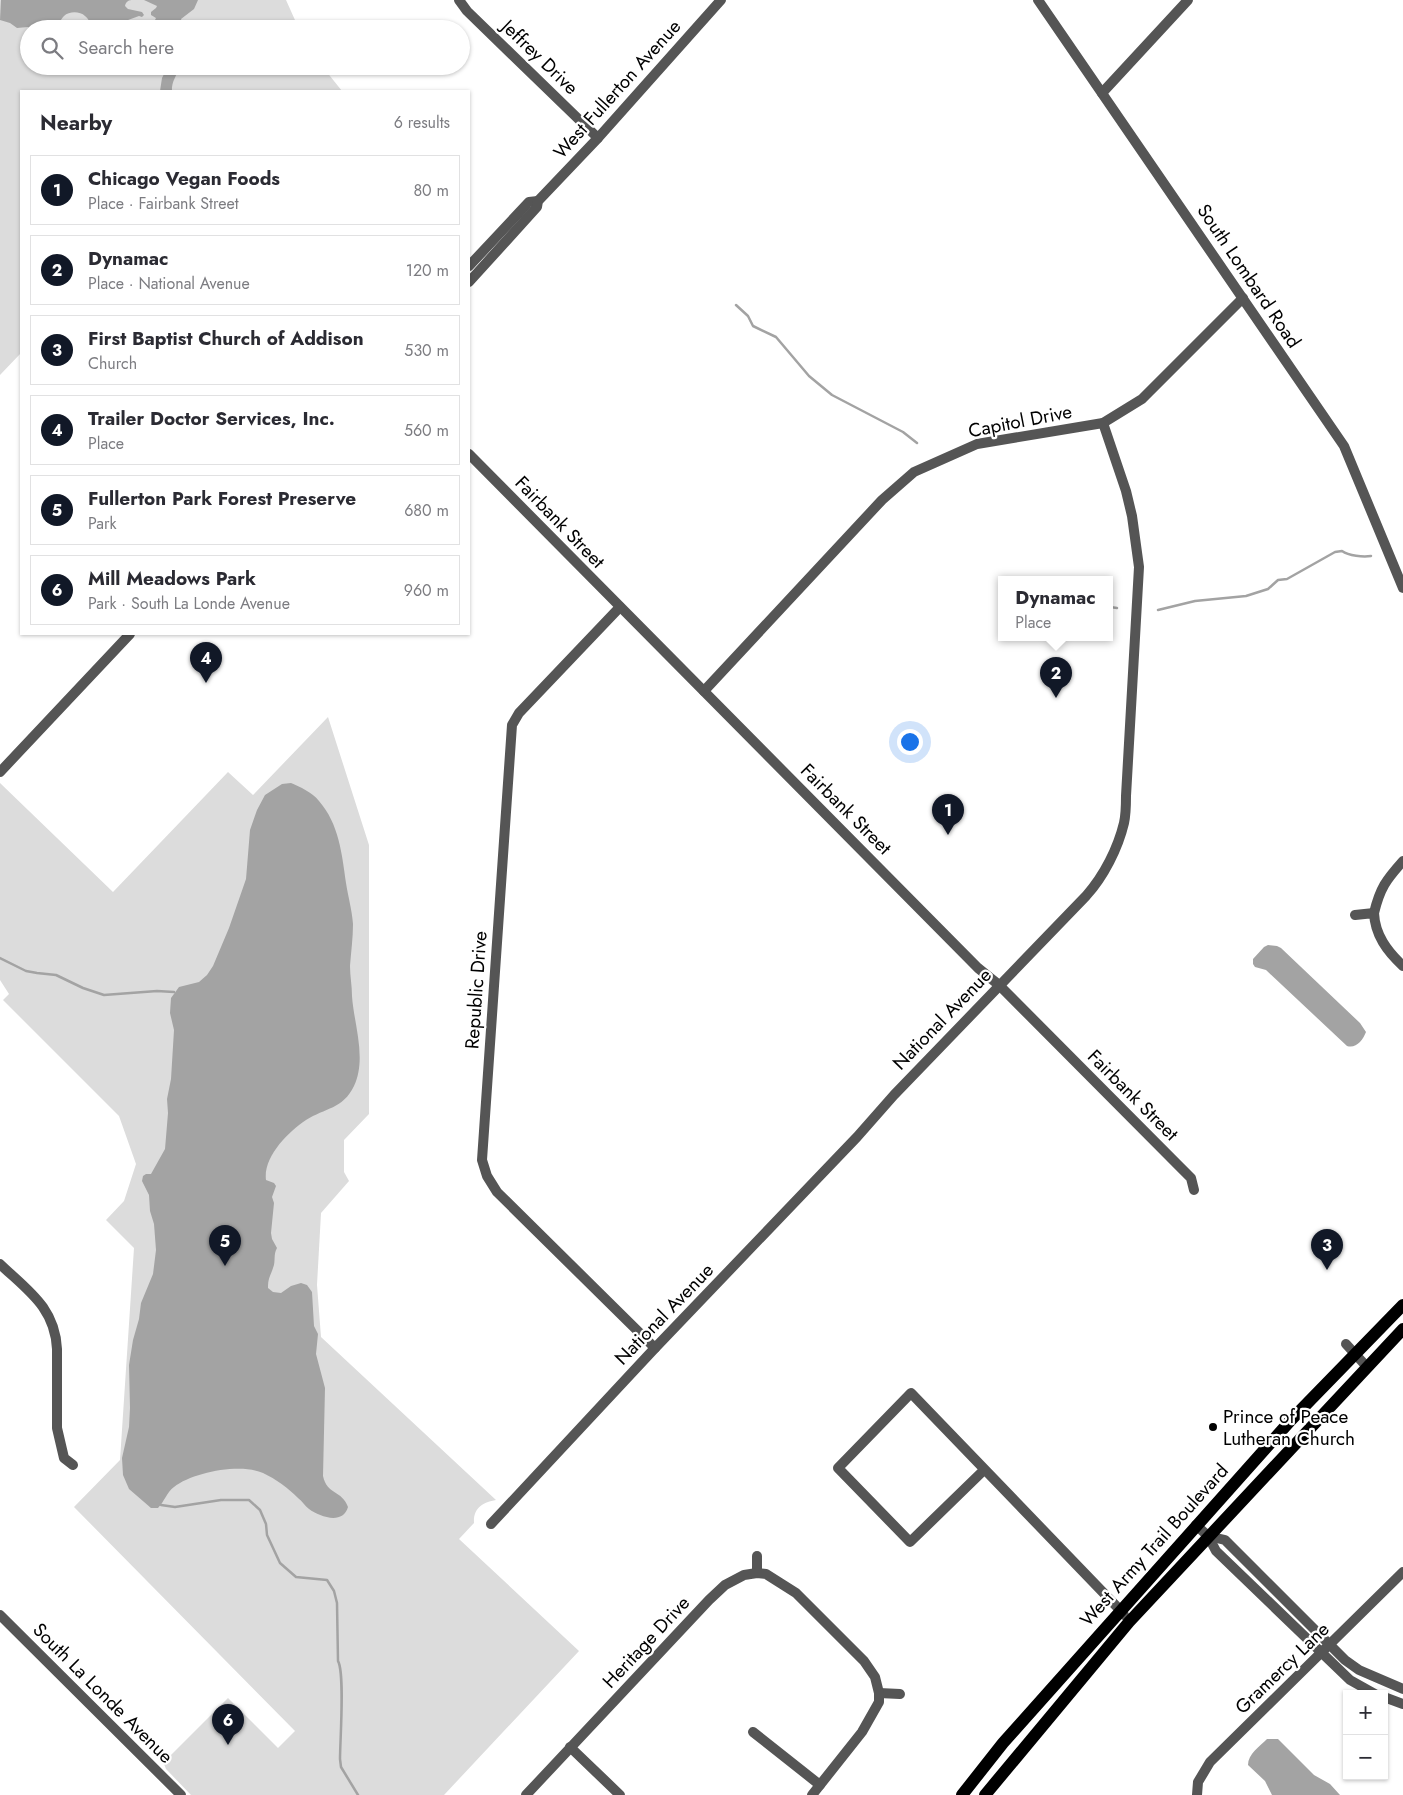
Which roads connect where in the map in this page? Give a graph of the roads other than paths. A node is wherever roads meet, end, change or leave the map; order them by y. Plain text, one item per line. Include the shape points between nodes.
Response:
1 (459, 0) edge
2 (721, 0) edge
3 (1038, 0) edge
4 (1188, 0) edge
5 (1102, 93) junction
6 (598, 138) junction
7 (538, 200) junction
8 (470, 265) edge
9 (470, 281) edge
10 (1243, 298) junction
11 (1103, 424) junction
12 (470, 455) edge
13 (1403, 588) edge
14 (620, 607) junction
15 (129, 635) edge
16 (704, 690) junction
17 (0, 772) edge
18 (1403, 862) edge
19 (1374, 913) junction
20 (1355, 915) dead end
21 (1403, 966) edge
22 (999, 985) junction
23 (1194, 1190) dead end
24 (0, 1264) edge
25 (1403, 1305) edge
26 (1403, 1329) edge
27 (1346, 1344) dead end
28 (655, 1348) junction
29 (1355, 1354) junction
30 (1367, 1367) junction
31 (1304, 1406) junction
32 (1317, 1419) junction
33 (1279, 1433) junction
34 (1293, 1445) junction
35 (73, 1465) dead end
36 (984, 1470) junction
37 (491, 1524) dead end
38 (1196, 1526) junction
39 (1208, 1536) junction
40 (757, 1556) dead end
41 (1403, 1572) edge
42 (756, 1573) junction
43 (1120, 1611) junction
44 (0, 1615) edge
45 (1129, 1622) junction
46 (1330, 1645) junction
47 (1322, 1653) junction
48 (1399, 1687) edge
49 (1368, 1690) edge
50 (879, 1693) junction
51 (900, 1694) dead end
52 (1388, 1699) edge
53 (1403, 1704) edge
54 (752, 1732) dead end
55 (1003, 1743) junction
56 (570, 1748) junction
57 (1017, 1756) junction
58 (820, 1785) junction
59 (181, 1795) edge
60 (526, 1795) edge
61 (620, 1795) edge
62 (812, 1795) edge
63 (962, 1795) edge
64 (985, 1795) edge
65 (1197, 1795) edge

1 - 6 street, Jeffrey Drive
2 - 6 street, West Fullerton Avenue
3 - 5 street, South Lombard Road
4 - 5 street
5 - 10 street, South Lombard Road
6 - 7 street, West Fullerton Avenue
7 - 8 street, West Fullerton Avenue via 529,202
7 - 9 street, West Fullerton Avenue via 537,207
10 - 11 street, Capitol Drive via 1142,399
10 - 13 street, South Lombard Road via 1344,446
11 - 16 street, Capitol Drive via 977,444 914,472 882,500
11 - 22 street, National Avenue via 1126,491 1139,567 1124,823 1110,859 1090,891
12 - 14 street, Fairbank Street
14 - 16 street, Fairbank Street
14 - 28 street, Republic Drive via 519,713 512,725 482,1160 497,1192
15 - 17 street
16 - 22 street, Fairbank Street via 978,968
18 - 19 street via 1380,890
19 - 20 street
19 - 21 street via 1379,936
22 - 23 street, Fairbank Street via 1191,1178
22 - 28 street, National Avenue
24 - 35 street via 45,1308 53,1324 57,1338 57,1428 64,1458
25 - 29 main road, West Army Trail Boulevard
26 - 30 main road, West Army Trail Boulevard
27 - 29 street
28 - 37 street, National Avenue
29 - 30 street
29 - 31 main road, West Army Trail Boulevard
30 - 32 main road, West Army Trail Boulevard
31 - 32 main road
31 - 33 main road, West Army Trail Boulevard
32 - 34 main road, West Army Trail Boulevard
33 - 34 main road
33 - 38 main road, West Army Trail Boulevard
34 - 39 main road, West Army Trail Boulevard
36 - 36 street via 911,1393 838,1468 910,1542
36 - 43 street
38 - 39 street
38 - 43 main road, West Army Trail Boulevard
39 - 45 main road, West Army Trail Boulevard
39 - 46 street via 1225,1540
39 - 47 street via 1216,1551
40 - 42 street
41 - 46 street, Gramercy Lane
42 - 50 street via 766,1574 796,1593 864,1661 875,1678
42 - 56 street, Heritage Drive via 725,1585 709,1600
43 - 45 street
43 - 55 main road, West Army Trail Boulevard
44 - 59 street, South La Londe Avenue
45 - 57 main road, West Army Trail Boulevard
46 - 47 street, Gramercy Lane
46 - 48 street via 1359,1670
47 - 49 street via 1350,1680
47 - 65 street, Gramercy Lane via 1210,1762 1198,1782
48 - 52 street
50 - 51 street
50 - 58 street via 879,1702 862,1732
52 - 53 street
54 - 58 street
55 - 57 main road
55 - 63 main road, West Army Trail Boulevard
56 - 60 street, Heritage Drive
56 - 61 street
57 - 64 main road, West Army Trail Boulevard
58 - 62 street

